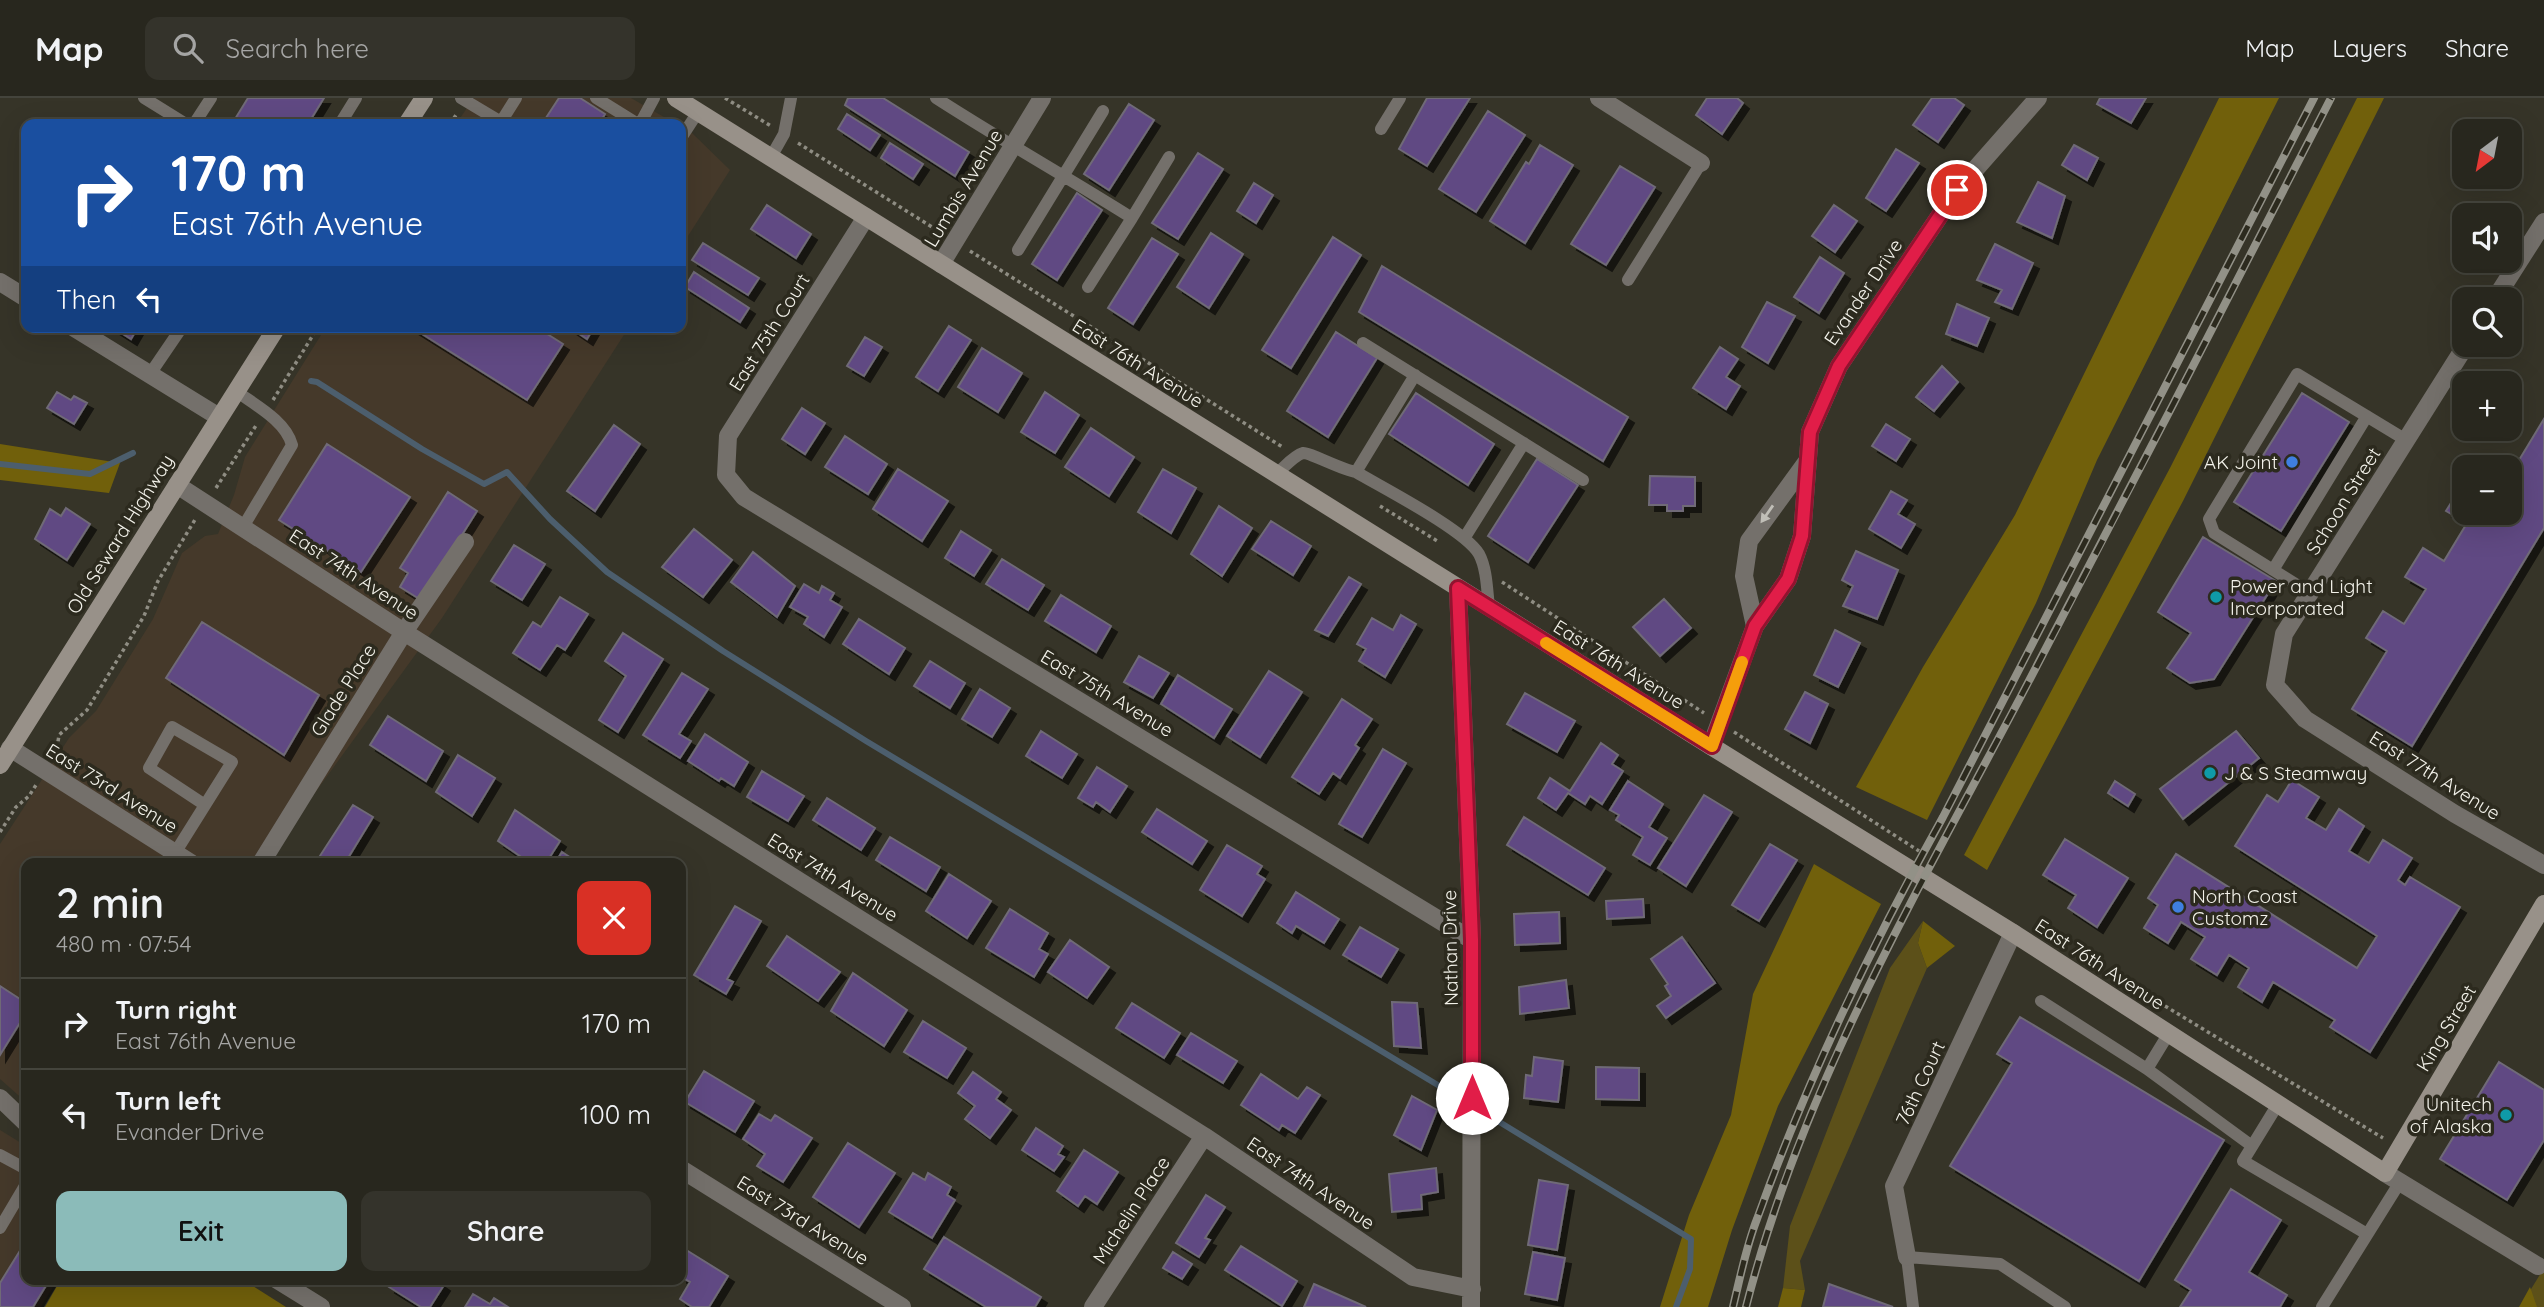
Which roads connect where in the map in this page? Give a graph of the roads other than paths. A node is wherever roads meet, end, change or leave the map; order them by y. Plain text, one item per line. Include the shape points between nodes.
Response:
1 (144, 98) edge
2 (211, 98) edge
3 (356, 98) edge
4 (424, 98) edge
5 (461, 98) edge
6 (516, 98) edge
7 (596, 98) edge
8 (654, 98) edge
9 (676, 98) edge
10 (791, 98) edge
11 (936, 98) edge
12 (1042, 98) edge
13 (1400, 98) edge
14 (1599, 98) edge
15 (2038, 98) edge
16 (698, 111) junction
17 (1103, 111) dead end
18 (178, 119) edge
19 (197, 119) edge
20 (343, 119) edge
21 (410, 119) edge
22 (494, 119) edge
23 (503, 119) edge
24 (631, 119) edge
25 (642, 119) edge
26 (1381, 128) dead end
27 (686, 130) edge
28 (1012, 147) junction
29 (771, 157) junction
30 (1169, 157) dead end
31 (1701, 163) joint
32 (1065, 176) junction
33 (866, 217) junction
34 (1132, 218) junction
35 (2544, 222) edge
36 (1018, 250) dead end
37 (942, 264) junction
38 (1628, 280) dead end
39 (0, 282) edge
40 (1088, 287) dead end
41 (2503, 287) edge
42 (21, 295) edge
43 (83, 333) edge
44 (178, 333) edge
45 (273, 333) edge
46 (1363, 343) dead end
47 (2458, 357) edge
48 (150, 374) junction
49 (1415, 375) junction
50 (236, 391) junction
51 (2367, 416) junction
52 (219, 417) junction
53 (2406, 440) junction
54 (1524, 443) junction
55 (1808, 460) junction
56 (1356, 472) junction
57 (1276, 474) junction
58 (726, 475) joint
59 (1583, 480) dead end
60 (177, 485) junction
61 (243, 527) junction
62 (1465, 537) junction
63 (465, 542) dead end
64 (2273, 570) junction
65 (1458, 588) junction
66 (2310, 593) junction
67 (1489, 607) junction
68 (1755, 626) junction
69 (404, 632) junction
70 (2305, 719) joint
71 (1712, 746) junction
72 (10, 748) junction
73 (0, 765) edge
74 (205, 805) junction
75 (175, 853) junction
76 (183, 858) edge
77 (264, 858) edge
78 (2544, 866) edge
79 (2544, 904) edge
80 (2013, 933) junction
81 (1472, 940) junction
82 (2041, 1001) dead end
83 (2169, 1033) junction
84 (2147, 1069) junction
85 (0, 1098) edge
86 (2278, 1104) junction
87 (21, 1118) edge
88 (1203, 1136) junction
89 (2252, 1146) junction
90 (0, 1154) edge
91 (21, 1166) edge
92 (686, 1172) edge
93 (2392, 1177) junction
94 (21, 1192) edge
95 (0, 1228) edge
96 (2367, 1234) junction
97 (1907, 1257) junction
98 (2538, 1266) dead end
99 (286, 1285) edge
100 (1472, 1289) junction
101 (321, 1307) edge
102 (902, 1307) edge
103 (1093, 1307) edge
104 (1471, 1307) edge
105 (1913, 1307) edge
106 (2065, 1307) edge
107 (2322, 1307) edge

1 - 18 lane
2 - 19 lane
3 - 20 lane
4 - 21 street
5 - 22 lane
6 - 23 lane
7 - 24 lane
8 - 25 lane
9 - 16 street, East 76th Avenue
10 - 29 lane via 784,134
11 - 28 lane
12 - 28 street, Lumbis Avenue
13 - 26 lane
14 - 31 street
15 - 55 street, Evander Drive via 1957,190 1839,366 1810,432
16 - 27 lane
16 - 29 street, East 76th Avenue
17 - 32 lane
28 - 32 lane
28 - 37 street, Lumbis Avenue
29 - 33 street, East 76th Avenue
30 - 34 lane
31 - 38 lane
32 - 34 lane
32 - 36 lane
33 - 37 street, East 76th Avenue
33 - 58 street, East 75th Court via 728,436
34 - 40 lane
35 - 41 street
37 - 57 street, East 76th Avenue
39 - 42 street
43 - 48 street
44 - 48 lane
45 - 50 street, Old Seward Highway
46 - 49 lane
47 - 53 street, Schoon Street
48 - 52 street
49 - 54 lane
49 - 56 lane
50 - 52 street, Old Seward Highway
50 - 61 lane via 289,435 292,445
51 - 53 lane
51 - 64 lane
51 - 64 lane via 2297,374 2290,385 2209,519 2214,533
52 - 60 street, Old Seward Highway
53 - 66 street, Schoon Street
54 - 59 lane
54 - 62 lane
55 - 68 street, Evander Drive via 1802,536 1788,579
55 -> 68 street, Evander Drive via 1749,541 1744,576
56 - 57 lane via 1310,453 1297,456
56 - 62 lane
57 - 65 street, East 76th Avenue
58 - 81 street, East 75th Avenue via 744,497
60 - 61 street, East 74th Avenue
60 - 72 street, Old Seward Highway
61 - 69 street, East 74th Avenue
62 - 67 lane via 1479,554
63 - 69 street, Glade Place
64 - 66 lane
65 - 67 street, East 76th Avenue
65 - 81 street, Nathan Drive
66 - 70 street, Schoon Street via 2284,634 2275,685
67 - 71 street, East 76th Avenue
68 - 71 street, Evander Drive
69 - 77 street, Glade Place
69 - 88 street, East 74th Avenue
70 - 78 street, East 77th Avenue
71 - 80 street, East 76th Avenue
72 - 73 street, Old Seward Highway
72 - 75 street, East 73rd Avenue
74 - 74 lane via 232,762 172,727 149,768
74 - 75 lane
75 - 76 street, East 73rd Avenue
79 - 93 street, King Street via 2400,1148
80 - 83 street, East 76th Avenue
80 - 97 street, 76th Court via 1894,1186
81 - 100 street, Nathan Drive
82 - 84 lane
83 - 84 lane
83 - 86 street, East 76th Avenue
84 - 89 lane
85 - 87 street
86 - 89 lane
86 - 93 street, East 76th Avenue
88 - 100 street, East 74th Avenue via 1413,1277
88 - 103 street, Michelin Place
89 - 96 lane via 2244,1161
90 - 91 lane
92 - 102 street, East 73rd Avenue
93 - 96 lane
93 - 98 street, East 76th Avenue
94 - 95 lane
96 - 107 lane
97 - 105 lane
97 - 106 lane via 2000,1264
99 - 101 street
100 - 104 street, Nathan Drive

